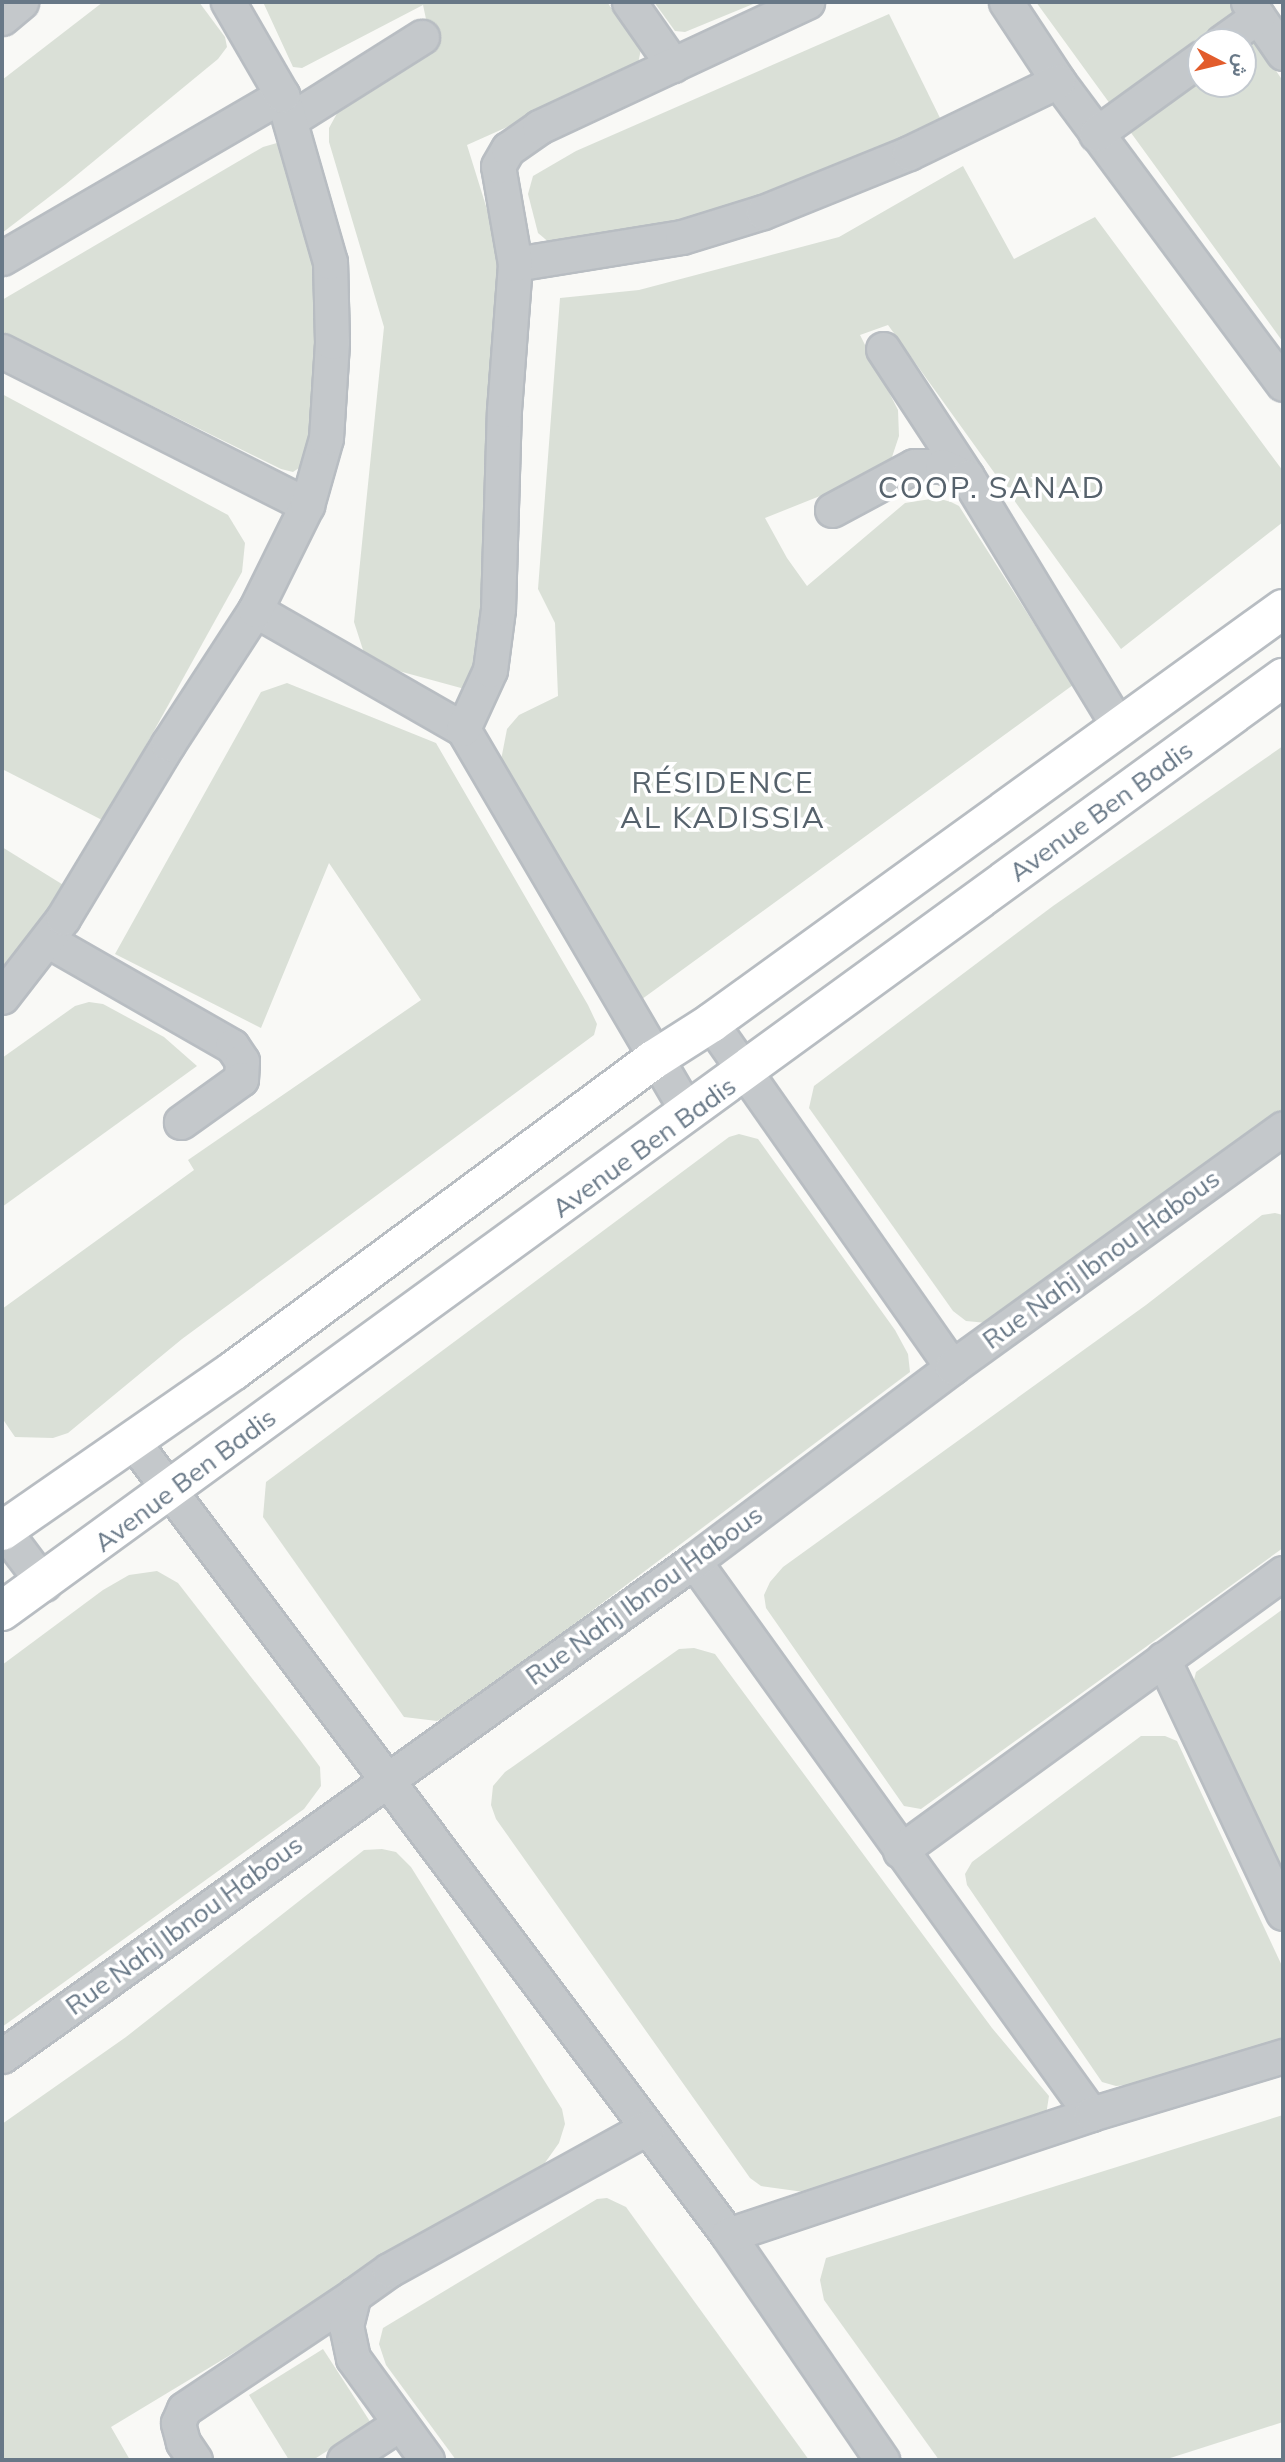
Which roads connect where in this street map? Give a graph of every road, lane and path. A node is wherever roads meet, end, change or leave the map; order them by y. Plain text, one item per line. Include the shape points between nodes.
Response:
1 (21, 2) edge
2 (228, 2) edge
3 (629, 2) edge
4 (807, 2) edge
5 (1006, 2) edge
6 (1253, 9) edge
7 (2, 18) edge
8 (1235, 28) edge
9 (422, 37) dead end
10 (1283, 53) edge
11 (673, 65) junction
12 (1187, 68) edge
13 (1058, 81) junction
14 (286, 107) junction
15 (1097, 134) junction
16 (2, 258) edge
17 (515, 264) junction
18 (883, 349) dead end
19 (2, 351) edge
20 (1283, 384) edge
21 (967, 477) junction
22 (307, 505) junction
23 (832, 510) dead end
24 (1283, 608) edge
25 (255, 610) junction
26 (1283, 678) edge
27 (1119, 727) junction
28 (463, 729) junction
29 (47, 940) junction
30 (2, 997) edge
31 (711, 1023) junction
32 (653, 1060) junction
33 (744, 1075) junction
34 (688, 1114) junction
35 (181, 1122) dead end
36 (1281, 1135) edge
37 (951, 1367) junction
38 (132, 1440) junction
39 (172, 1491) junction
40 (2, 1530) edge
41 (694, 1561) junction
42 (1283, 1573) edge
43 (44, 1584) junction
44 (2, 1611) edge
45 (1163, 1659) junction
46 (387, 1779) junction
47 (900, 1851) junction
48 (1283, 1913) edge
49 (2, 2056) edge
50 (1283, 2056) edge
51 (1091, 2114) junction
52 (646, 2128) junction
53 (728, 2235) junction
54 (354, 2295) junction
55 (399, 2424) junction
56 (195, 2460) edge
57 (344, 2460) edge
58 (427, 2460) edge
59 (882, 2460) edge

1 - 7 street
2 - 14 street
3 - 11 street
4 - 11 street
5 - 13 street
6 - 8 street
6 - 10 street
9 - 14 street
11 - 17 street via 539,127 508,149 498,166 498,183
12 - 15 street
13 - 15 street
13 - 17 street via 909,153 763,212 682,237
14 - 16 street
14 - 22 street via 330,262 332,342 326,438
15 - 20 street
17 - 28 street via 504,410 498,609 490,670
18 - 21 street
19 - 22 street
21 - 23 street via 942,466 914,466
21 - 27 street
22 - 25 street
24 - 27 main road
25 - 28 street
25 - 29 street
26 - 33 main road, Avenue Ben Badis
27 - 31 main road
28 - 32 street
29 - 30 street
29 - 35 street via 232,1046 242,1061 242,1079
31 - 32 main road
31 - 33 street
32 - 34 street
32 - 38 main road via 244,1363
33 - 34 main road, Avenue Ben Badis
33 - 37 street
34 - 39 main road, Avenue Ben Badis
36 - 37 street, Rue Nahj Ibnou Habous
37 - 41 street, Rue Nahj Ibnou Habous
38 - 39 street
38 - 40 main road
39 - 43 main road, Avenue Ben Badis
39 - 46 street
40 - 43 street
41 - 46 street, Rue Nahj Ibnou Habous
41 - 47 street
42 - 45 street
43 - 44 main road, Avenue Ben Badis
45 - 47 street
45 - 48 street
46 - 49 street, Rue Nahj Ibnou Habous
46 - 52 street
47 - 51 street
50 - 51 street
51 - 53 street
52 - 53 street
52 - 54 street via 389,2270
53 - 59 street
54 - 55 street via 346,2326 353,2358
54 - 56 street via 184,2409 178,2423
55 - 57 street
55 - 58 street

